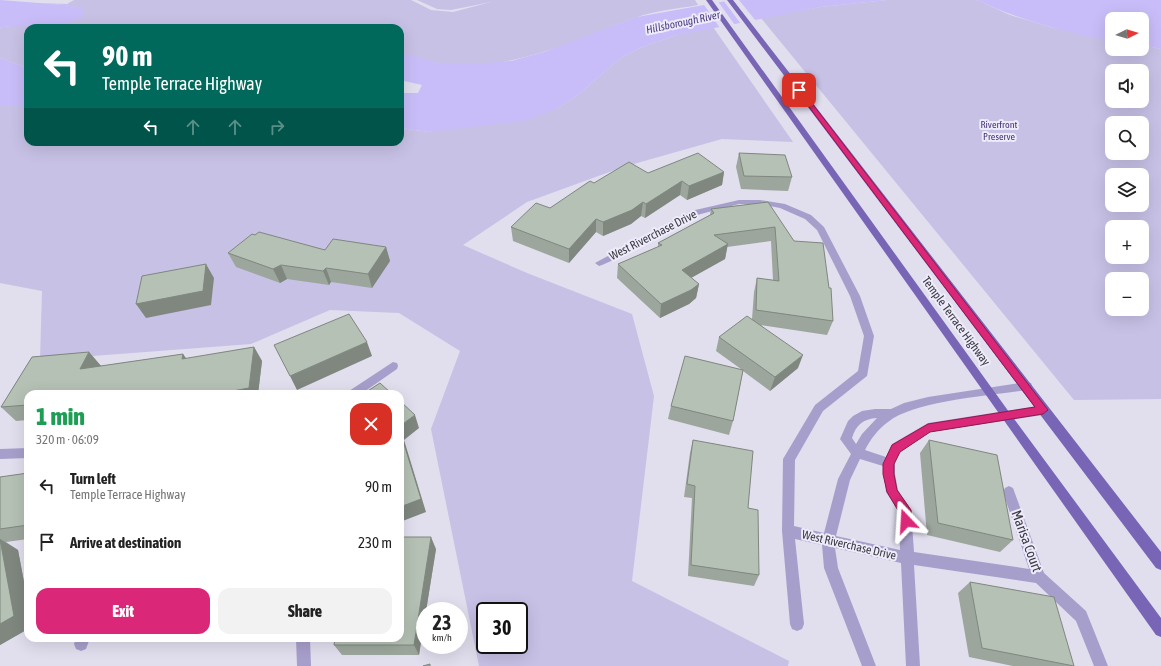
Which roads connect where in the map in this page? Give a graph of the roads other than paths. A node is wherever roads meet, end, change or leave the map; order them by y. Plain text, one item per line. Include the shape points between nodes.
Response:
1 (710, 0) edge
2 (730, 0) edge
3 (599, 263) dead end
4 (393, 366) dead end
5 (1027, 386) junction
6 (359, 390) edge
7 (990, 392) junction
8 (1043, 410) junction
9 (891, 414) junction
10 (1005, 415) junction
11 (24, 453) edge
12 (857, 453) junction
13 (0, 454) edge
14 (889, 464) junction
15 (1009, 492) dead end
16 (788, 531) junction
17 (828, 541) junction
18 (907, 558) junction
19 (1161, 563) edge
20 (1039, 577) junction
21 (797, 624) dead end
22 (1161, 630) edge
23 (304, 642) edge
24 (304, 666) edge
25 (869, 666) edge
26 (913, 666) edge
27 (1101, 666) edge

1 - 7 main road, Temple Terrace Highway
2 - 5 main road, Temple Terrace Highway
3 - 16 street, West Riverchase Drive via 694,213 739,202 782,206 808,217 821,229 855,296 870,336 863,373 819,408 789,459
4 - 6 street
5 - 7 street
5 - 8 main road, Temple Terrace Highway
7 - 9 street via 928,401
7 - 10 main road, Temple Terrace Highway
8 - 10 street
8 - 19 main road, Temple Terrace Highway
9 - 12 street via 866,437
9 - 12 street via 876,413 855,420 848,429 846,439
10 - 14 street via 928,428 896,448
10 - 22 main road, Temple Terrace Highway
11 - 13 street
12 - 14 street
12 - 17 street via 844,478
14 - 18 street via 888,474 892,492 905,510
15 - 20 street, Marisa Court
16 - 17 street, West Riverchase Drive
16 - 21 street
17 - 18 street, West Riverchase Drive
17 - 25 street via 831,568
18 - 20 street, West Riverchase Drive
18 - 26 street
20 - 27 street, Marisa Court via 1081,616
23 - 24 street

